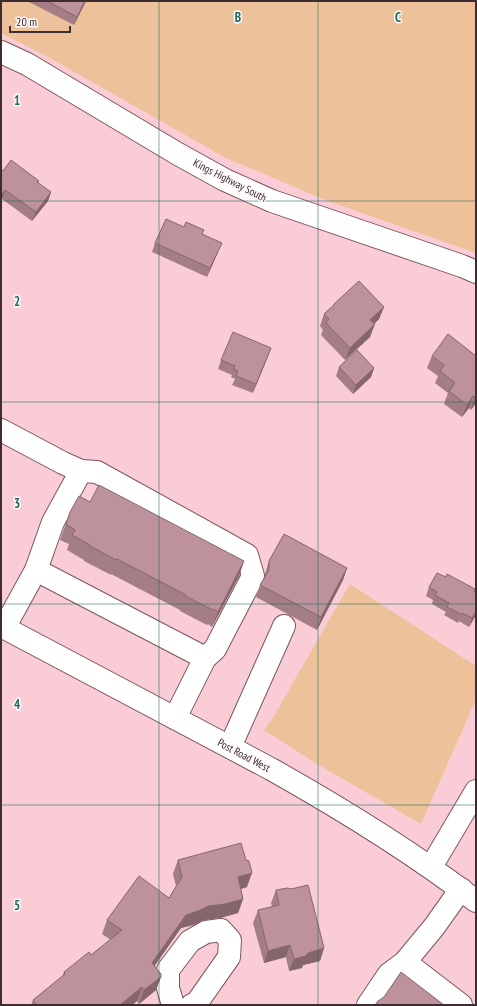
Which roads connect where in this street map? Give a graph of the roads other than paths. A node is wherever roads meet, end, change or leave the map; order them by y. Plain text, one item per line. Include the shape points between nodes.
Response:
1 (1, 52) edge
2 (476, 272) edge
3 (1, 430) edge
4 (81, 471) junction
5 (36, 570) junction
6 (284, 626) dead end
7 (3, 627) edge
8 (205, 658) junction
9 (174, 718) junction
10 (230, 747) junction
11 (476, 792) edge
12 (431, 867) junction
13 (469, 895) edge
14 (405, 962) junction
15 (173, 1005) edge
16 (192, 1005) edge
17 (368, 1005) edge
18 (461, 1005) edge

1 - 2 main road, Kings Highway South via 27,64 225,180 272,201
3 - 4 main road
4 - 5 main road via 53,522
4 - 8 main road via 97,472 248,555 253,576 215,649
5 - 7 main road
5 - 8 main road
6 - 10 main road
7 - 9 main road, Post Road West
8 - 9 main road
9 - 10 main road, Post Road West
10 - 12 main road, Post Road West via 341,809
11 - 12 main road
12 - 13 main road, Post Road West
13 - 14 main road via 434,927
14 - 17 main road via 390,974
14 - 18 main road
15 - 16 main road via 168,988 168,970 190,941 206,932 221,930 230,940 229,957 196,1004

